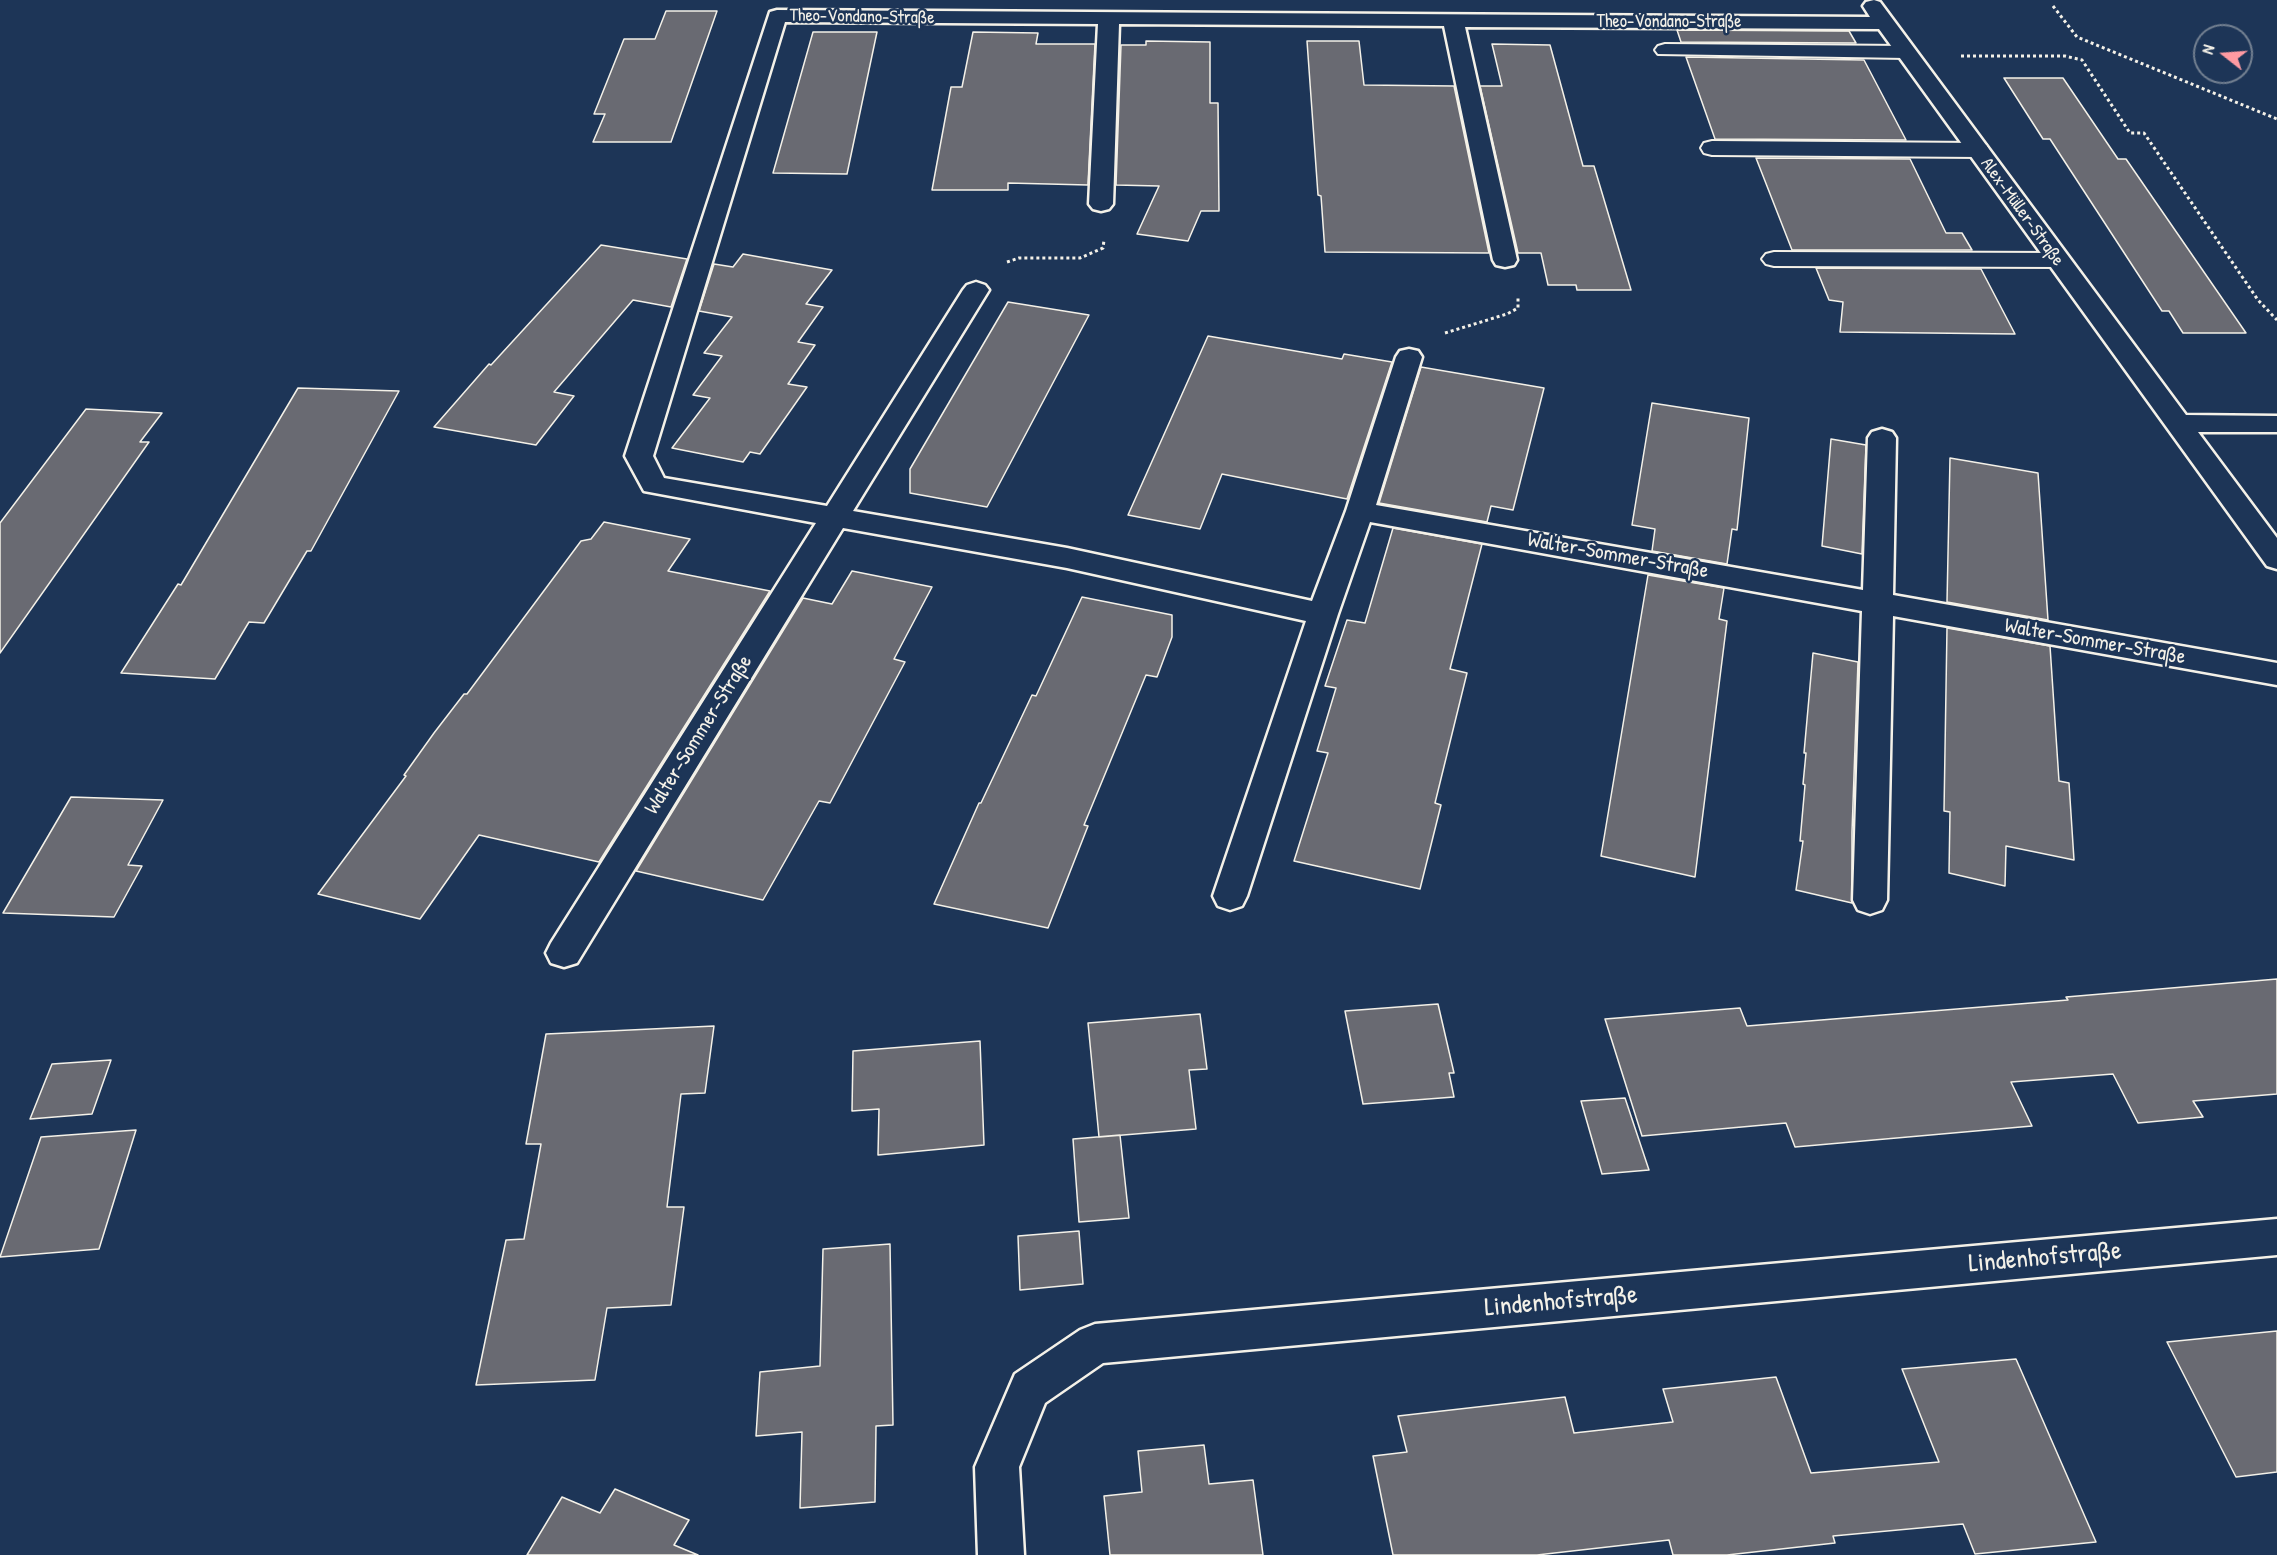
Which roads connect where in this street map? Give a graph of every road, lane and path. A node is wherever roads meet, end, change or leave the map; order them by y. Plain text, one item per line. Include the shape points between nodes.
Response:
1 (1868, 0) edge
2 (2053, 6) dead end
3 (1109, 20) junction
4 (1453, 21) junction
5 (1885, 23) junction
6 (1665, 50) dead end
7 (1906, 52) junction
8 (1957, 56) dead end
9 (2277, 119) edge
10 (1712, 148) dead end
11 (1978, 150) junction
12 (1101, 204) joint
13 (1774, 259) dead end
14 (1506, 260) joint
15 (2058, 260) junction
16 (976, 290) joint
17 (2277, 320) edge
18 (1409, 357) joint
19 (2177, 423) junction
20 (2277, 424) edge
21 (1882, 438) dead end
22 (1360, 510) junction
23 (835, 518) junction
24 (2277, 559) edge
25 (1877, 603) junction
26 (1323, 614) junction
27 (2277, 674) edge
28 (1230, 896) dead end
29 (1870, 900) dead end
30 (564, 953) dead end
31 (2277, 1237) edge
32 (1001, 1555) edge

1 - 5 street, Alex-Müller-Straße
2 - 9 path via 2077,37
3 - 4 street, Theo-Vondano-Straße
3 - 12 street
3 - 23 street, Theo-Vondano-Straße via 777,16 639,456 654,485
4 - 5 street, Theo-Vondano-Straße
4 - 14 street
5 - 7 street, Alex-Müller-Straße
6 - 7 lane
7 - 11 street, Alex-Müller-Straße
8 - 17 path via 2065,56 2082,60 2130,133 2144,133 2258,300
10 - 11 lane
11 - 15 street, Alex-Müller-Straße
12 - 16 path via 1103,248 1080,258 1019,258 992,268
13 - 15 lane
14 - 18 path via 1518,308 1418,341
15 - 19 street, Alex-Müller-Straße
16 - 23 street, Walter-Sommer-Straße
18 - 22 street
19 - 20 street
19 - 24 street, Alex-Müller-Straße
21 - 25 street
22 - 25 street, Walter-Sommer-Straße
22 - 26 street
23 - 26 street via 1067,558
23 - 30 street, Walter-Sommer-Straße
25 - 27 street, Walter-Sommer-Straße
25 - 29 street
26 - 28 street
31 - 32 street, Lindenhofstraße via 1095,1344 1030,1389 997,1467

